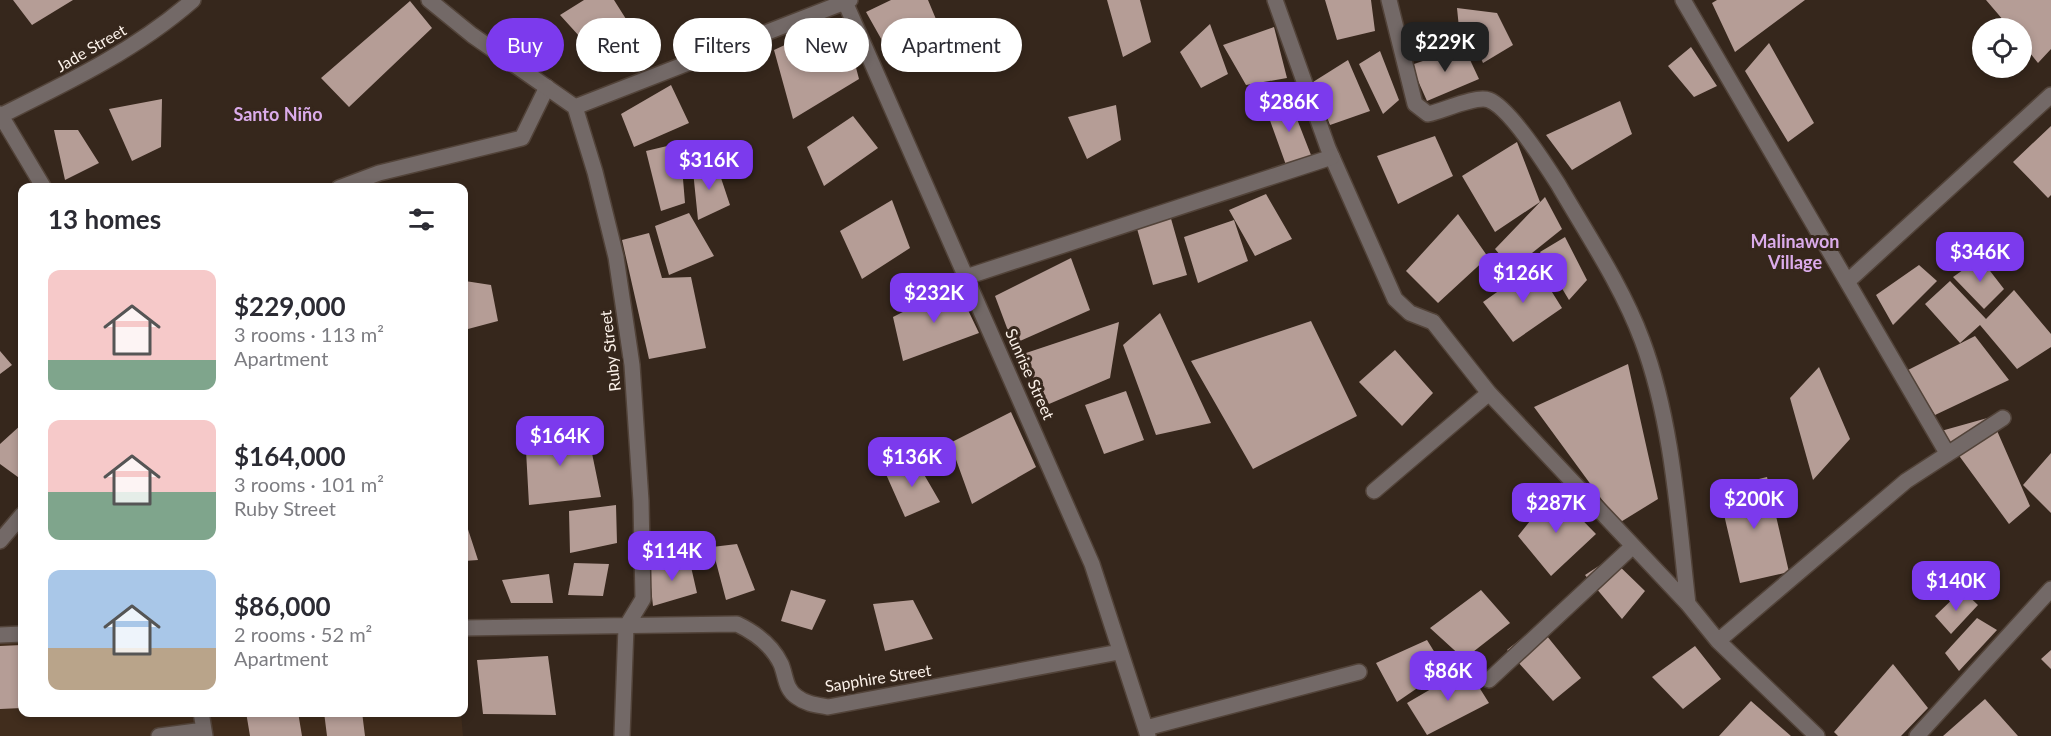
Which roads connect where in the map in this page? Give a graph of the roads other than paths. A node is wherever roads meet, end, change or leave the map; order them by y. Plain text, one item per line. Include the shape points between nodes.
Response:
1 (193, 0) edge
2 (429, 0) edge
3 (1275, 0) edge
4 (1389, 0) edge
5 (1683, 0) edge
6 (848, 1) edge
7 (547, 87) junction
8 (2051, 95) edge
9 (575, 107) junction
10 (0, 115) edge
11 (1332, 158) junction
12 (41, 183) edge
13 (352, 183) edge
14 (966, 277) junction
15 (1848, 281) junction
16 (1489, 393) junction
17 (2003, 418) dead end
18 (1947, 453) junction
19 (1374, 491) dead end
20 (18, 520) edge
21 (0, 541) edge
22 (1633, 546) junction
23 (2051, 589) edge
24 (1688, 604) junction
25 (626, 627) junction
26 (468, 628) edge
27 (18, 634) edge
28 (0, 635) edge
29 (1718, 641) junction
30 (1119, 652) junction
31 (1359, 672) dead end
32 (1489, 680) dead end
33 (202, 717) edge
34 (1147, 732) edge
35 (204, 733) edge
36 (159, 736) edge
37 (622, 736) edge
38 (1817, 736) edge
39 (1917, 736) edge

1 - 10 street, Jade Street via 135,44 70,82
2 - 7 street
3 - 11 street
4 - 24 street via 1414,104 1428,114 1481,99 1496,104 1547,166 1642,338 1655,379 1668,447
5 - 15 street
6 - 9 street
6 - 14 street, Sunrise Street
7 - 9 street
7 - 13 street via 522,138
8 - 15 street
9 - 25 street, Ruby Street via 616,257 632,365 643,599
10 - 12 street
11 - 14 street
11 - 16 street via 1395,299 1410,313 1433,322
14 - 30 street, Sunrise Street via 1092,564
15 - 18 street
16 - 19 street
16 - 22 street
17 - 18 street
18 - 29 street via 1906,481
20 - 21 street
22 - 24 street
22 - 32 street
23 - 39 street
24 - 29 street
25 - 26 street, Sapphire Street
25 - 30 street, Sapphire Street via 737,624 755,632 771,649 796,697 828,707
25 - 37 street, Ruby Street
27 - 28 street
29 - 38 street
30 - 34 street, Sunrise Street
31 - 34 street
33 - 35 street
35 - 36 street

